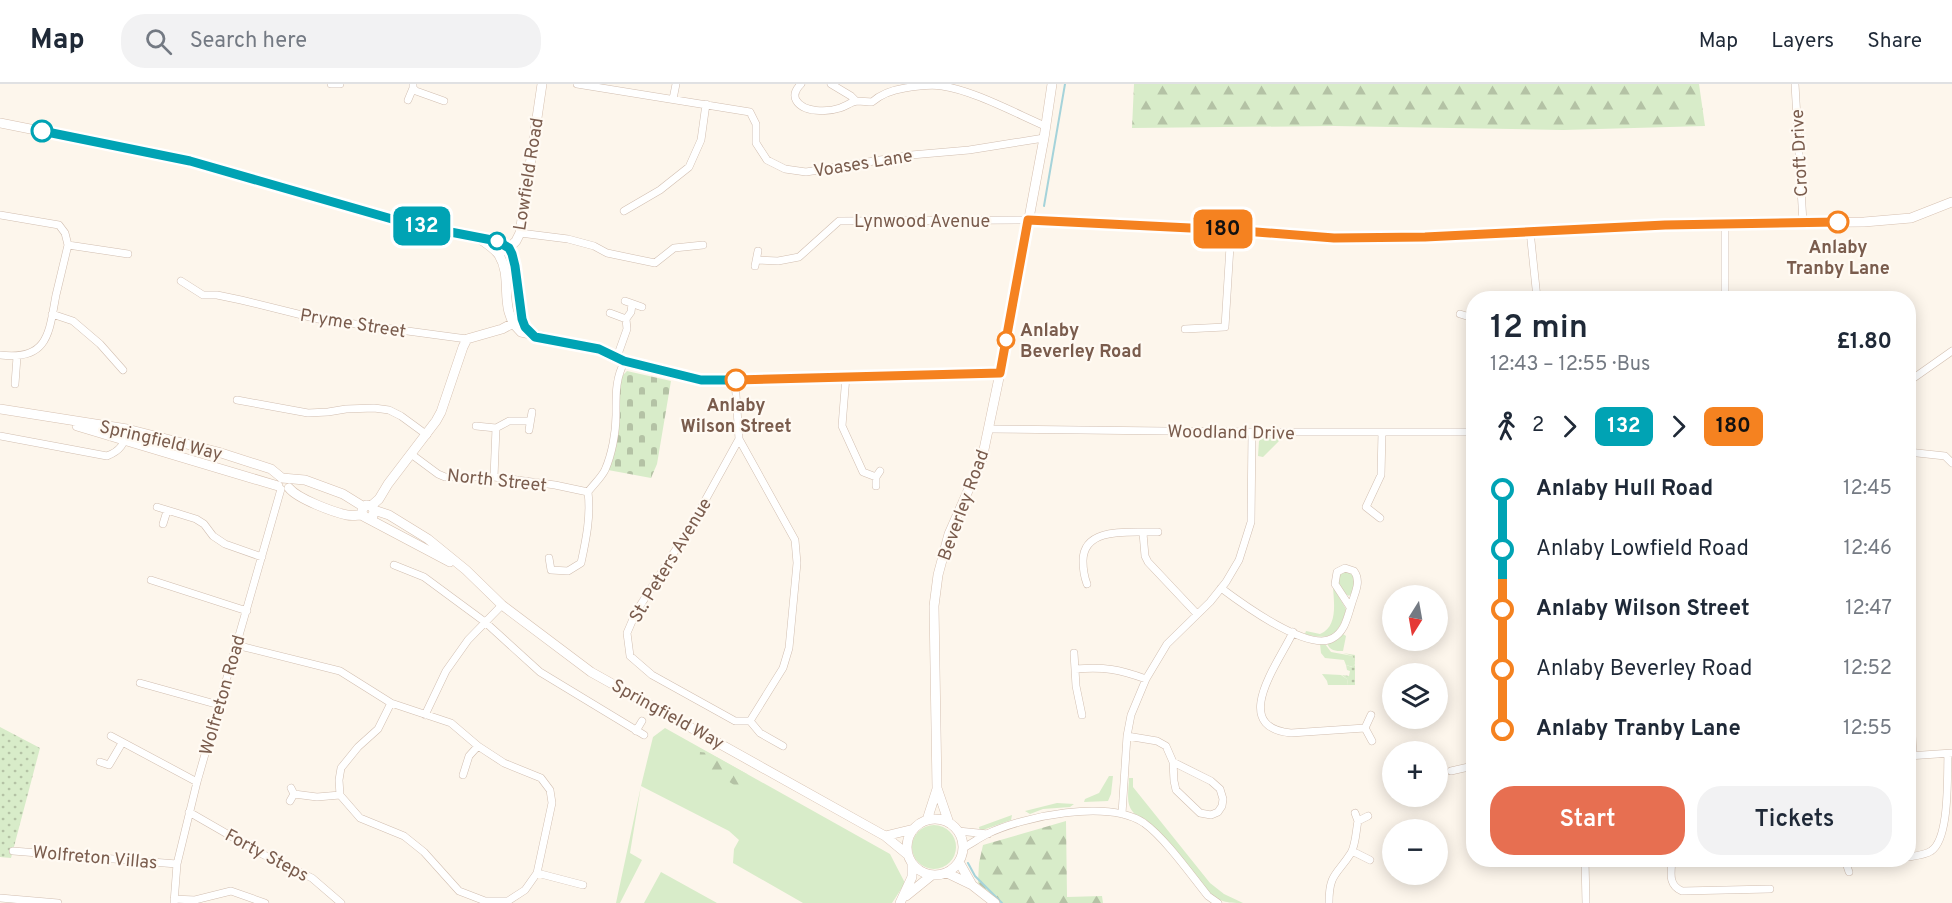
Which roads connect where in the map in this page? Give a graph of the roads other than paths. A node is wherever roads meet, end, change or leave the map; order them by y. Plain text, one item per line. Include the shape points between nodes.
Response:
1 (332, 84) edge
2 (340, 84) edge
3 (542, 84) edge
4 (577, 84) edge
5 (676, 84) edge
6 (801, 84) edge
7 (831, 84) edge
8 (1052, 84) edge
9 (1795, 84) edge
10 (413, 86) edge
11 (673, 99) junction
12 (408, 100) dead end
13 (444, 100) dead end
14 (856, 101) junction
15 (706, 104) junction
16 (0, 123) edge
17 (1045, 126) junction
18 (1044, 138) junction
19 (1952, 202) edge
20 (624, 211) dead end
21 (0, 215) edge
22 (1028, 220) junction
23 (1803, 223) junction
24 (1725, 224) junction
25 (1231, 230) junction
26 (1530, 231) junction
27 (520, 234) junction
28 (478, 238) junction
29 (68, 245) junction
30 (703, 245) dead end
31 (509, 248) junction
32 (128, 254) dead end
33 (499, 256) junction
34 (757, 259) dead end
35 (181, 281) dead end
36 (1536, 291) edge
37 (1725, 291) edge
38 (642, 307) dead end
39 (610, 313) dead end
40 (52, 314) junction
41 (1460, 314) dead end
42 (1466, 316) edge
43 (522, 319) junction
44 (626, 319) junction
45 (512, 324) junction
46 (1185, 329) dead end
47 (535, 337) junction
48 (467, 339) junction
49 (1952, 351) edge
50 (0, 355) edge
51 (17, 357) junction
52 (621, 359) junction
53 (124, 371) dead end
54 (1000, 373) junction
55 (1916, 374) edge
56 (846, 376) junction
57 (735, 380) junction
58 (15, 384) dead end
59 (237, 400) dead end
60 (0, 409) edge
61 (531, 412) dead end
62 (35, 414) junction
63 (530, 421) junction
64 (476, 426) dead end
65 (496, 428) junction
66 (126, 429) junction
67 (989, 429) junction
68 (529, 430) dead end
69 (1252, 432) junction
70 (1382, 432) junction
71 (1466, 432) edge
72 (427, 435) junction
73 (0, 436) edge
74 (739, 439) junction
75 (125, 440) junction
76 (1916, 453) edge
77 (411, 454) junction
78 (1952, 463) edge
79 (494, 477) junction
80 (284, 484) junction
81 (876, 486) dead end
82 (588, 492) junction
83 (157, 507) dead end
84 (167, 511) junction
85 (368, 511) junction
86 (1380, 518) dead end
87 (163, 524) dead end
88 (1158, 532) dead end
89 (1143, 533) junction
90 (262, 556) junction
91 (549, 558) dead end
92 (394, 565) dead end
93 (1083, 576) junction
94 (1075, 579) dead end
95 (150, 580) dead end
96 (1087, 584) dead end
97 (1221, 588) junction
98 (502, 604) junction
99 (1350, 607) junction
100 (247, 611) junction
101 (1197, 614) junction
102 (485, 622) junction
103 (1293, 633) junction
104 (236, 645) junction
105 (1074, 653) dead end
106 (1075, 669) junction
107 (1146, 679) junction
108 (140, 683) dead end
109 (391, 703) junction
110 (219, 705) junction
111 (425, 715) junction
112 (1082, 715) dead end
113 (1371, 715) dead end
114 (642, 720) dead end
115 (750, 722) junction
116 (1365, 728) junction
117 (636, 730) junction
118 (644, 735) dead end
119 (1127, 735) junction
120 (111, 736) dead end
121 (1372, 741) dead end
122 (122, 743) junction
123 (478, 746) junction
124 (783, 746) dead end
125 (1950, 754) edge
126 (1916, 755) edge
127 (100, 762) dead end
128 (1173, 762) junction
129 (1466, 768) edge
130 (1450, 771) dead end
131 (463, 775) dead end
132 (197, 782) junction
133 (938, 788) junction
134 (292, 795) dead end
135 (340, 795) junction
136 (189, 812) junction
137 (1122, 814) junction
138 (1368, 816) dead end
139 (927, 820) junction
140 (949, 823) junction
141 (914, 829) junction
142 (958, 831) junction
143 (988, 834) junction
144 (885, 836) junction
145 (963, 848) junction
146 (13, 851) dead end
147 (1353, 851) junction
148 (1916, 856) edge
149 (910, 859) junction
150 (1370, 860) dead end
151 (959, 862) junction
152 (177, 864) junction
153 (1585, 867) edge
154 (1672, 867) edge
155 (1848, 867) edge
156 (1849, 872) dead end
157 (537, 873) junction
158 (946, 873) junction
159 (932, 875) junction
160 (972, 885) junction
161 (584, 886) dead end
162 (1770, 889) dead end
163 (0, 898) edge
164 (174, 901) edge
165 (901, 901) edge
166 (33, 902) edge
167 (509, 902) edge
168 (58, 903) edge
169 (265, 903) edge
170 (341, 903) edge
171 (995, 903) edge
172 (1218, 903) edge
173 (1329, 903) edge
174 (1586, 903) edge

1 - 2 street
3 - 27 main road, Lowfield Road
4 - 11 street, Voases Lane
5 - 11 street
6 - 14 street via 794,97 806,109 830,111
7 - 14 street
8 - 17 main road, Beverley Road
9 - 23 street, Croft Drive
10 - 12 street
10 - 13 street via 416,91
11 - 15 street, Voases Lane
14 - 17 street via 872,102 895,89 940,85
15 - 18 street, Voases Lane via 750,112 756,124 756,143 767,160 785,169 806,172
15 - 20 street via 701,140 689,167 660,190 630,203
16 - 28 main road via 190,161 357,210
17 - 18 main road, Beverley Road
18 - 22 main road, Beverley Road
19 - 23 main road via 1911,218
21 - 29 street via 59,225
22 - 25 main road
22 - 34 street, Lynwood Avenue via 839,221 799,257
22 - 54 main road, Beverley Road
23 - 24 main road
24 - 26 main road
24 - 37 street
25 - 26 main road via 1334,238
25 - 46 street via 1225,327
26 - 36 street
27 - 30 street via 568,239 655,264 674,248
27 - 31 main road, Lowfield Road
28 - 31 main road
28 - 33 main road
29 - 32 street
29 - 40 street
31 - 33 main road, Lowfield Road
31 - 43 main road
33 - 45 main road
35 - 48 street, Pryme Street via 203,295 318,319
38 - 44 street via 628,302 631,312
39 - 44 street
40 - 51 street via 50,333 38,349
40 - 53 street via 73,321
41 - 42 street
43 - 45 main road
43 - 47 main road
44 - 52 street
45 - 47 main road
45 - 48 main road
47 - 52 main road via 599,349
48 - 72 main road via 441,412
49 - 55 street
50 - 51 street
51 - 58 street
52 - 57 main road via 701,380
52 - 82 street via 608,460
54 - 56 main road
54 - 67 main road, Beverley Road
56 - 57 main road
56 - 81 street via 842,426 863,472 878,474
57 - 74 street
59 - 72 street via 308,413 389,410
60 - 62 main road, Springfield Way
61 - 63 street
62 - 66 main road, Springfield Way
62 - 75 main road, Springfield Way
63 - 65 street via 509,421
63 - 68 street
64 - 65 street
65 - 79 street
66 - 75 street
66 - 80 main road, Springfield Way via 271,469
67 - 69 street, Woodland Drive
67 - 133 main road, Beverley Road via 982,459 949,534 938,575 934,606
69 - 70 street, Woodland Drive
69 - 97 street via 1251,522 1239,560
70 - 71 street, Woodland Drive
70 - 86 street via 1381,475 1366,507
72 - 77 main road
73 - 75 street via 106,456 117,452
74 - 115 street via 795,540 797,562 789,648 783,668
74 - 115 street, St. Peters Avenue via 627,633 630,656 652,675 735,721
75 - 80 main road, Springfield Way
76 - 78 street via 1945,456
77 - 79 street, North Street via 445,477
77 - 85 main road
79 - 82 street, North Street
80 - 85 main road, Springfield Way via 305,480 343,494
80 - 85 main road, Springfield Way via 294,494 326,508 348,515
80 - 90 street, Wolfreton Road
82 - 91 street via 587,535 581,563 568,571 551,570
83 - 84 street
84 - 87 street
84 - 90 street via 196,519 225,544
85 - 98 main road, Springfield Way via 380,526 466,570
88 - 89 street
89 - 93 street via 1121,532 1088,543 1083,553
89 - 101 street via 1148,562
90 - 100 street, Wolfreton Road
92 - 102 street, Springfield Way via 424,577
93 - 94 street
93 - 96 street
95 - 100 street
97 - 101 street
97 - 103 street via 1248,609
98 - 102 street
98 - 144 main road, Springfield Way via 591,672
99 - 99 street via 1358,577 1345,568 1337,572 1335,584
99 - 103 street via 1345,624 1333,638 1318,641
100 - 104 street, Wolfreton Road
101 - 107 street via 1167,644
102 - 111 street via 446,671
102 - 117 street, Springfield Way via 540,672
103 - 116 street via 1262,692 1259,704 1265,721 1281,732 1291,733
104 - 109 street via 340,671
104 - 110 street, Wolfreton Road
105 - 106 street
106 - 107 street via 1121,670
106 - 112 street
107 - 119 street
108 - 110 street
109 - 111 street
109 - 135 street via 378,729 341,768
110 - 132 street, Wolfreton Road
111 - 123 street via 451,723
113 - 116 street
114 - 117 street, Springfield Way
115 - 124 street via 760,733
116 - 121 street
117 - 118 street, Springfield Way
119 - 128 street via 1166,746
119 - 137 street
120 - 122 street
122 - 127 street via 109,765
122 - 132 street
123 - 131 street via 469,756
123 - 157 street via 504,763 541,778 550,790 552,803
125 - 126 street
125 - 148 street via 1939,842 1931,851
128 - 128 street via 1220,789 1223,799 1218,812 1200,813 1176,790
129 - 130 street
132 - 136 street, Wolfreton Road
133 - 139 main road, Beverley Road
133 - 140 main road, Beverley Road
134 - 135 street
135 - 167 street via 360,818 404,836 424,852 459,891 484,901
136 - 152 street, Wolfreton Road
136 - 170 street, Forty Steps via 312,878
137 - 143 street via 1039,816
137 - 172 street via 1149,828
138 - 147 street via 1356,817
139 - 140 main road
139 - 141 main road
140 - 142 main road
141 - 144 main road
141 - 149 main road via 907,846
142 - 143 street
142 - 145 main road
143 - 145 street
144 - 149 main road, Springfield Way
145 - 151 main road
146 - 152 street, Wolfreton Villas
147 - 150 street
147 - 173 street via 1335,872
149 - 159 main road
149 - 165 main road via 912,877
151 - 158 main road
151 - 160 main road
152 - 164 street, Wolfreton Road
153 - 174 street
154 - 162 street via 1671,882 1682,891
155 - 156 street
157 - 161 street
157 - 167 street via 525,890
158 - 159 main road
158 - 160 main road
159 - 165 main road
160 - 171 main road
163 - 166 street
164 - 169 street via 231,891
166 - 168 street

